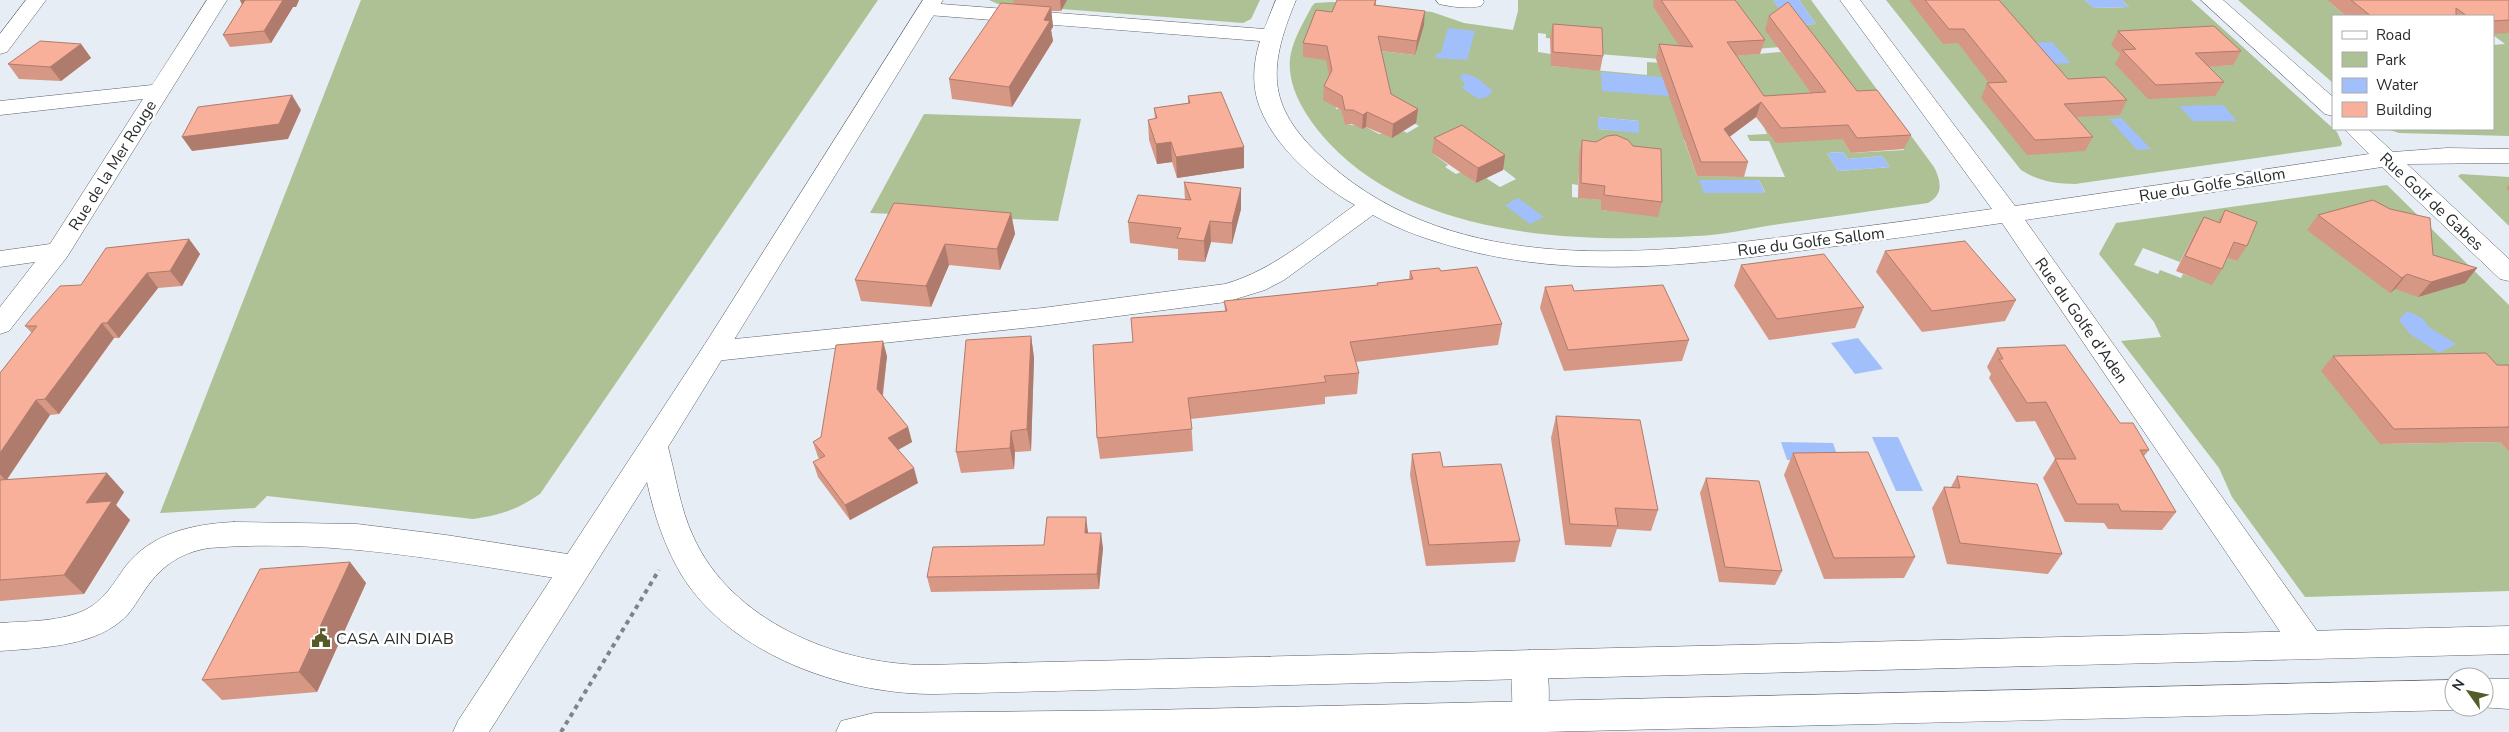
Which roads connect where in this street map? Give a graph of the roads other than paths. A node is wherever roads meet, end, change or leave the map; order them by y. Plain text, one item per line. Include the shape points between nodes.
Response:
1 (36, 0) edge
2 (217, 0) edge
3 (1286, 0) edge
4 (1446, 0) edge
5 (1850, 0) edge
6 (2211, 0) edge
7 (1474, 2) dead end
8 (931, 5) edge
9 (1269, 36) junction
10 (0, 48) edge
11 (159, 91) junction
12 (0, 108) edge
13 (2332, 108) edge
14 (2356, 130) edge
15 (2509, 156) edge
16 (2389, 159) junction
17 (1370, 206) junction
18 (2008, 214) junction
19 (58, 251) junction
20 (0, 259) edge
21 (2509, 273) edge
22 (0, 325) edge
23 (716, 350) junction
24 (653, 445) junction
25 (574, 568) junction
26 (0, 636) edge
27 (2509, 640) edge
28 (2308, 645) junction
29 (1530, 664) junction
30 (2494, 694) edge
31 (2509, 694) edge
32 (2444, 695) edge
33 (1530, 724) edge
34 (1210, 728) edge
35 (470, 732) edge
36 (853, 732) edge

1 - 10 street
2 - 11 street, Rue de la Mer Rouge
3 - 9 street, Rue du Golfe Sallom
4 - 7 street
5 - 18 street, Rue du Golfe d'Aden
6 - 13 street
8 - 9 street
8 - 23 street
9 - 17 street, Rue du Golfe Sallom via 1264,82 1278,120 1312,162
11 - 12 street
11 - 19 street, Rue de la Mer Rouge
14 - 16 street, Rue Golf de Gabes
15 - 16 street, Rue du Golfe Sallom
16 - 18 street, Rue du Golfe Sallom
16 - 21 street, Rue Golf de Gabes
17 - 18 street, Rue du Golfe Sallom via 1488,248 1543,257 1585,259 1760,248
17 - 23 street via 1274,274 1249,287 1226,293 1032,318
18 - 28 street, Rue du Golfe d'Aden
19 - 20 street
19 - 22 street, Rue de la Mer Rouge
23 - 24 street
24 - 25 street
24 - 29 street via 678,538 696,569 714,591 736,612 788,645 856,671 891,678 982,678
25 - 26 street via 370,538 238,535 195,538 150,560 132,579 119,603 103,616 81,626 50,633
25 - 35 street
27 - 28 street
28 - 29 street
29 - 33 street
30 - 31 street
32 - 33 street
33 - 34 street
34 - 36 street via 970,727

